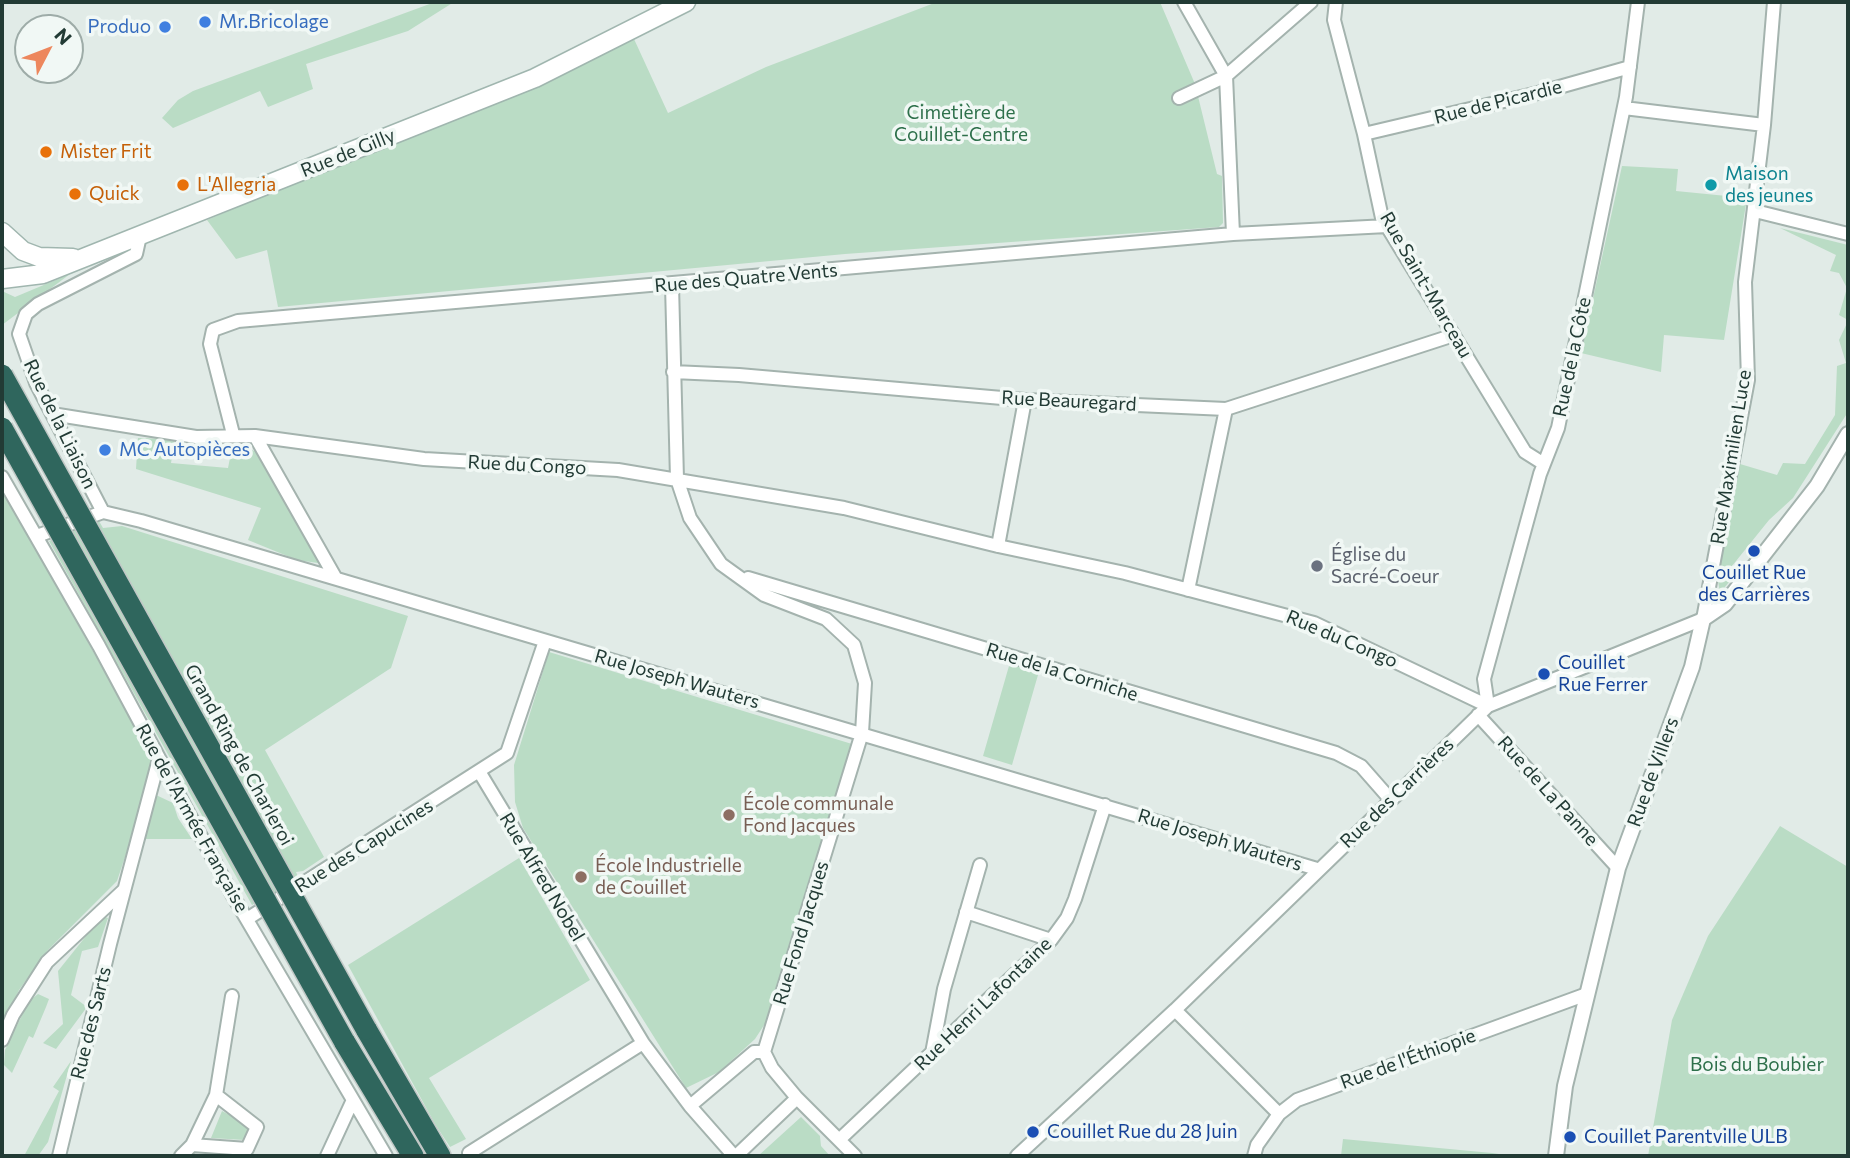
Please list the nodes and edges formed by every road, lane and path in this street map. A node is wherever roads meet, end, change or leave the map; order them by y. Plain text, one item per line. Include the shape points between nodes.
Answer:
1 (686, 2) edge
2 (1184, 2) edge
3 (1311, 2) edge
4 (1336, 2) edge
5 (1638, 2) edge
6 (1774, 2) edge
7 (1630, 66) junction
8 (1226, 76) junction
9 (1179, 98) dead end
10 (1624, 108) junction
11 (1764, 125) junction
12 (1364, 134) junction
13 (1755, 211) junction
14 (1387, 226) junction
15 (2, 232) edge
16 (1233, 234) junction
17 (1848, 234) edge
18 (140, 236) junction
19 (80, 258) junction
20 (2, 279) edge
21 (672, 285) junction
22 (1454, 335) junction
23 (673, 372) junction
24 (2, 375) edge
25 (1025, 400) junction
26 (1226, 409) junction
27 (52, 414) junction
28 (2, 428) edge
29 (233, 434) junction
30 (1848, 434) edge
31 (256, 436) junction
32 (1544, 464) junction
33 (2, 477) edge
34 (677, 479) junction
35 (6, 489) edge
36 (103, 512) junction
37 (37, 536) junction
38 (998, 546) junction
39 (721, 564) junction
40 (335, 577) junction
41 (1188, 590) junction
42 (1703, 619) junction
43 (545, 641) junction
44 (1483, 710) junction
45 (862, 733) junction
46 (159, 759) junction
47 (480, 774) junction
48 (1390, 799) junction
49 (1105, 805) junction
50 (980, 865) dead end
51 (1618, 868) junction
52 (1317, 869) junction
53 (124, 890) junction
54 (967, 912) junction
55 (247, 919) junction
56 (1051, 940) junction
57 (1587, 994) junction
58 (232, 996) dead end
59 (1175, 1010) junction
60 (2, 1040) edge
61 (643, 1044) junction
62 (764, 1052) junction
63 (932, 1053) junction
64 (216, 1095) junction
65 (797, 1098) junction
66 (352, 1102) junction
67 (690, 1106) junction
68 (1279, 1114) junction
69 (839, 1140) junction
70 (192, 1145) junction
71 (469, 1153) dead end
72 (59, 1156) edge
73 (181, 1156) edge
74 (327, 1156) edge
75 (386, 1156) edge
76 (413, 1156) edge
77 (440, 1156) edge
78 (735, 1156) edge
79 (855, 1156) edge
80 (1017, 1156) edge
81 (1254, 1156) edge
82 (1556, 1156) edge

1 - 18 main road, Rue de Gilly via 535,78
2 - 8 street
3 - 8 street
4 - 12 street, Rue Saint-Marceau via 1334,20
5 - 7 street, Rue de la Côte
6 - 11 street, Rue Maximilien Luce
7 - 10 street, Rue de la Côte
7 - 12 street, Rue de Picardie
8 - 9 street
8 - 16 street
10 - 11 street
10 - 32 street, Rue de la Côte via 1558,428
11 - 13 street, Rue Maximilien Luce
12 - 14 street, Rue Saint-Marceau
13 - 17 street
13 - 42 street, Rue Maximilien Luce via 1745,282 1748,380
14 - 16 street, Rue des Quatre Vents
14 - 22 street, Rue Saint-Marceau
15 - 19 main road via 23,251 39,257
16 - 21 street, Rue des Quatre Vents
18 - 19 main road, Rue de Gilly
18 - 27 street, Rue de la Liaison via 136,254 38,304 21,322 19,334
19 - 20 main road, Rue de Gilly via 43,274
21 - 23 street
21 - 29 street, Rue des Quatre Vents via 238,321 213,330 210,344
22 - 26 street, Rue Beauregard
22 - 32 street, Rue Saint-Marceau via 1525,452
23 - 25 street, Rue Beauregard
23 - 34 street
24 - 77 highway, Grand Ring de Charleroi, bridge
25 - 26 street, Rue Beauregard
25 - 38 street
26 - 41 street
27 - 29 street, Rue du Congo via 196,437
27 - 36 street, Rue de la Liaison
28 - 76 highway, bridge via 344,1041
29 - 31 street, Rue du Congo
30 - 42 street via 1817,486 1725,604
31 - 34 street, Rue du Congo via 424,459 618,470
31 - 40 street
32 - 44 street, Rue de la Côte via 1484,679
33 - 35 street, Rue de l'Armée Française
34 - 38 street, Rue du Congo via 844,508
34 - 39 street via 690,518
35 - 37 street, Rue de l'Armée Française
36 - 37 street
36 - 40 street, Rue Joseph Wauters
37 - 46 street, Rue de l'Armée Française
38 - 41 street, Rue du Congo
39 - 45 street, Rue Fond Jacques via 764,595 825,619 854,645 865,682
39 - 48 street, Rue de la Corniche via 756,582 1336,753 1361,766
40 - 43 street, Rue Joseph Wauters
41 - 44 street, Rue du Congo via 1314,623
42 - 44 street, Rue des Carrières
42 - 51 street, Rue de Villers via 1692,667
43 - 45 street, Rue Joseph Wauters
43 - 47 street via 508,753
44 - 48 street, Rue des Carrières
44 - 51 street, Rue de La Panne
45 - 49 street, Rue Joseph Wauters
45 - 62 street, Rue Fond Jacques
46 - 53 street, Rue des Sarts
46 - 55 street, Rue de l'Armée Française
47 - 55 street, Rue des Capucines
47 - 61 street, Rue Alfred Nobel
48 - 52 street, Rue des Carrières
49 - 52 street, Rue Joseph Wauters
49 - 56 street, Rue Henri Lafontaine via 1067,918
50 - 54 street
51 - 57 street, Rue de Villers
52 - 59 street, Rue des Carrières
53 - 60 street via 47,962
53 - 72 street, Rue des Sarts
54 - 56 street
54 - 63 street via 944,989
55 - 66 street, Rue de l'Armée Française
56 - 63 street, Rue Henri Lafontaine
57 - 68 street, Rue de l'Éthiopie via 1318,1091
57 - 82 street, Rue de Villers via 1565,1086
58 - 64 street
59 - 68 street
59 - 80 street, Rue des Carrières
61 - 67 street, Rue Alfred Nobel
61 - 71 street
62 - 65 street
62 - 67 street via 754,1052
63 - 69 street, Rue Henri Lafontaine
64 - 70 street
64 - 70 street via 257,1127 247,1149
65 - 69 street
65 - 78 street
66 - 74 street
66 - 75 street, Rue de l'Armée Française
67 - 78 street, Rue Alfred Nobel
68 - 81 street, Rue de l'Éthiopie
69 - 79 street
70 - 73 street

